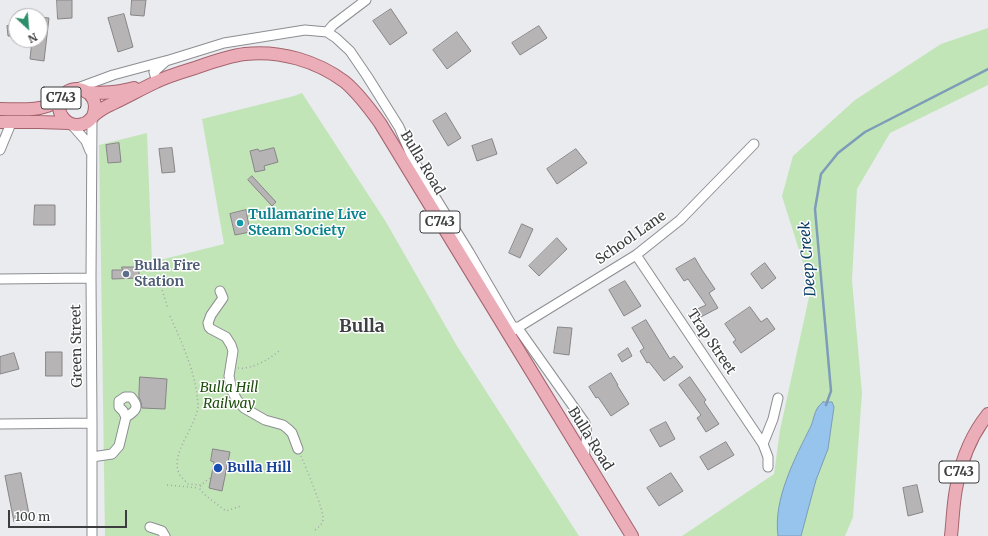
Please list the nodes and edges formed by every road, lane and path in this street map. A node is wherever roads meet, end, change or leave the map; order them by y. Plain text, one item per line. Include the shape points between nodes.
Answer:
1 (366, 0) edge
2 (327, 32) junction
3 (166, 61) junction
4 (157, 82) junction
5 (75, 92) junction
6 (0, 109) edge
7 (92, 117) junction
8 (6, 122) edge
9 (71, 124) junction
10 (754, 144) dead end
11 (0, 150) edge
12 (91, 156) junction
13 (636, 255) junction
14 (91, 278) junction
15 (0, 279) edge
16 (156, 280) dead end
17 (220, 291) dead end
18 (168, 309) dead end
19 (170, 316) dead end
20 (513, 330) junction
21 (280, 350) dead end
22 (231, 364) junction
23 (778, 398) dead end
24 (988, 414) edge
25 (126, 417) dead end
26 (772, 419) junction
27 (92, 423) junction
28 (585, 423) junction
29 (0, 424) edge
30 (750, 426) junction
31 (596, 440) dead end
32 (763, 444) junction
33 (298, 449) joint
34 (92, 457) junction
35 (585, 459) junction
36 (768, 467) dead end
37 (210, 478) dead end
38 (167, 484) dead end
39 (201, 485) junction
40 (199, 488) junction
41 (241, 506) dead end
42 (150, 527) dead end
43 (316, 530) dead end
44 (92, 536) edge
45 (165, 536) edge
46 (632, 536) edge
47 (952, 536) edge

1 - 2 street
2 - 3 street via 305,30 224,43
2 - 20 street, Bulla Road via 350,51 399,127 427,184 470,252
3 - 4 street via 154,72
3 - 5 street via 113,75
4 - 5 main road, Bulla Road / C743 via 109,93
4 - 7 main road, Bulla Road / C743 via 110,104
4 - 20 main road, Bulla Road / C743 via 220,59 245,54 290,56 329,71 364,101 380,123
5 - 6 main road, C743 via 42,108
5 - 7 main road, C743 via 91,95 95,105
5 - 9 main road, C743 via 61,99 59,105 61,116
7 - 9 main road, C743 via 82,125
7 - 12 street, Green Street
8 - 9 main road, C743
8 - 11 street
9 - 12 street, Green Street via 86,141
10 - 13 street, School Lane via 680,220
12 - 14 street, Green Street
13 - 20 street, School Lane
13 - 30 street, Trap Street
14 - 15 street
14 - 27 street, Green Street
16 - 18 path via 160,283
17 - 22 street via 223,298 208,323 211,329 226,337 231,345
19 - 39 path via 196,386 198,406 195,419 178,456 177,465 179,474 188,484
20 - 28 street
20 - 35 main road, Bulla Road / C743
21 - 22 path via 249,367 237,368
22 - 33 street via 229,376 232,392 240,403 265,420 283,425 292,433
23 - 26 street
24 - 47 main road, C743 via 974,434 963,458 956,485
25 - 34 street via 119,446 112,454
26 - 30 street via 763,426
26 - 32 street
27 - 29 street
27 - 34 street, Green Street
28 - 31 street
28 - 35 street via 588,435
30 - 32 street, Trap Street
32 - 36 street
33 - 43 path via 322,509 324,518
34 - 44 street, Green Street
35 - 46 main road, Bulla Road / C743
37 - 39 path
38 - 40 path
39 - 40 path
40 - 41 path via 226,511
42 - 45 street via 162,531

